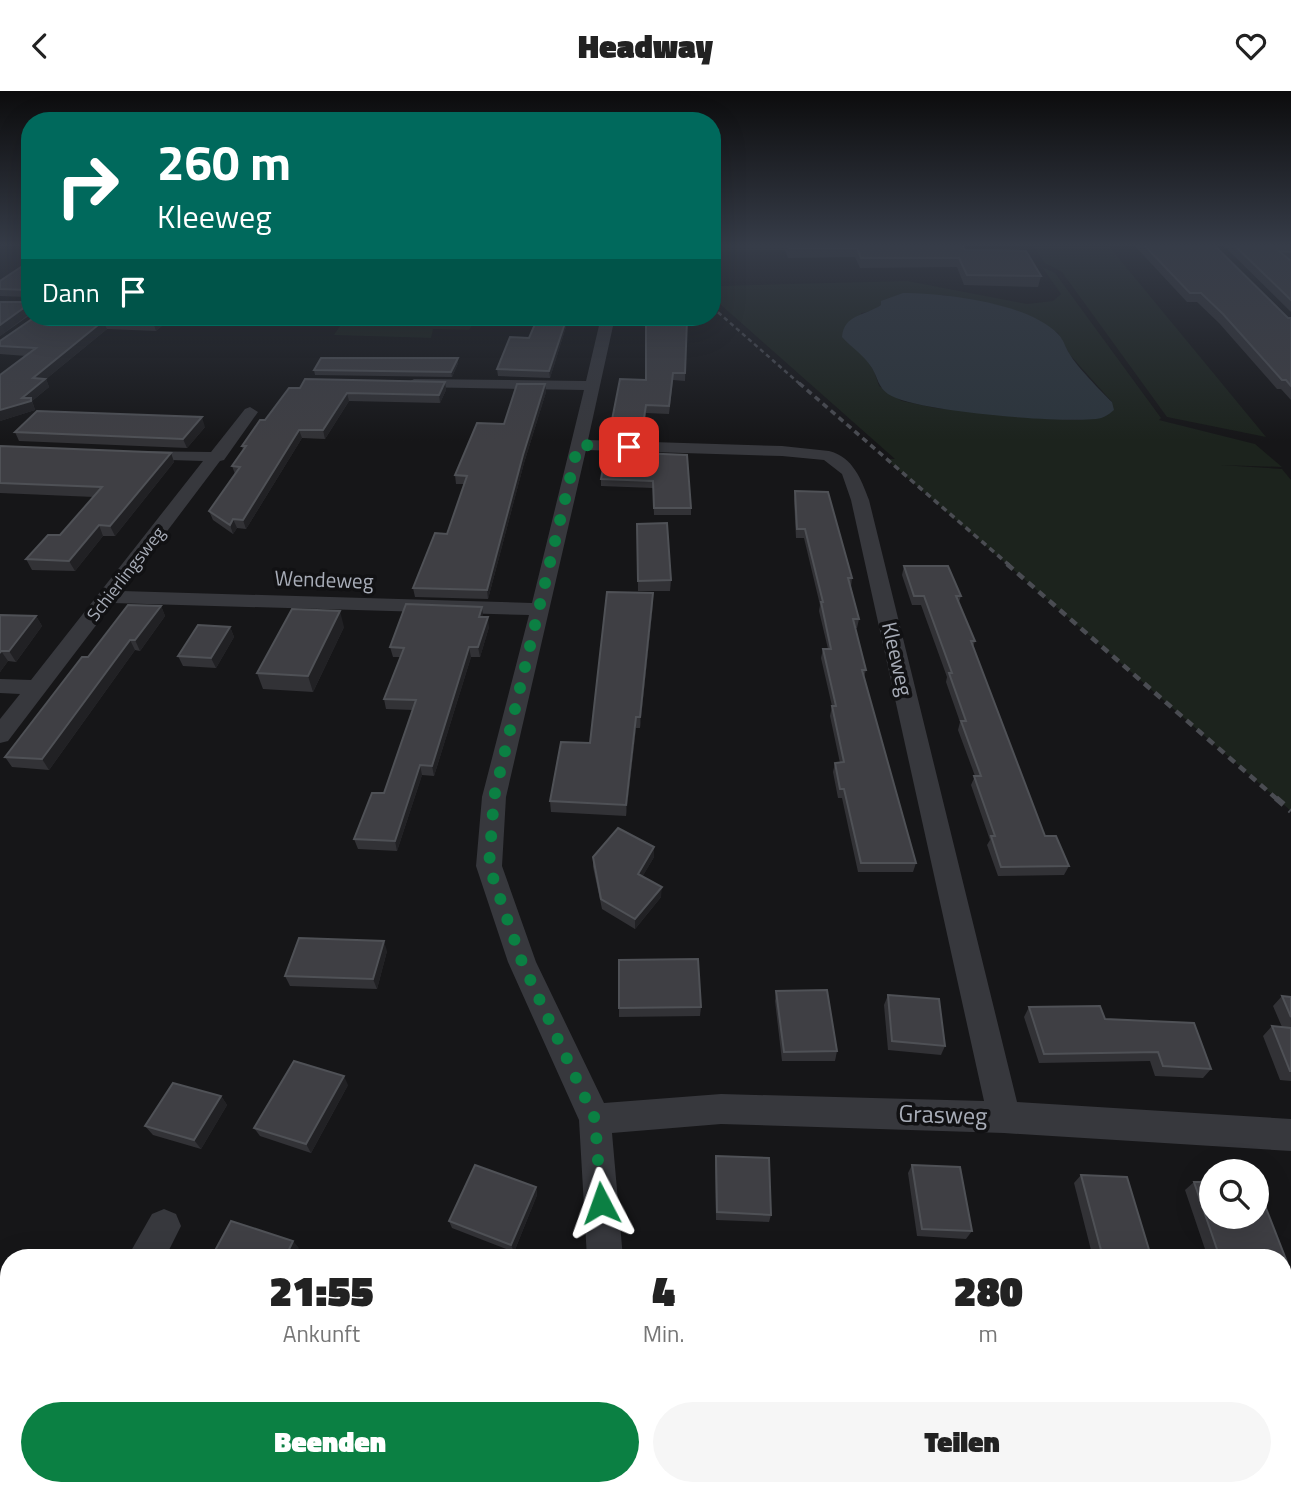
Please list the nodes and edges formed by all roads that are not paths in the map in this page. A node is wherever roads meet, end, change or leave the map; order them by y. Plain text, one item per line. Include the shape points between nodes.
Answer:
1 (606, 326) edge
2 (397, 383) edge
3 (592, 386) junction
4 (250, 412) dead end
5 (578, 445) junction
6 (123, 453) edge
7 (218, 457) junction
8 (108, 597) junction
9 (539, 609) junction
10 (0, 686) edge
11 (38, 687) junction
12 (0, 736) edge
13 (1004, 1117) junction
14 (595, 1119) junction
15 (1291, 1135) edge
16 (164, 1226) dead end
17 (150, 1249) edge
18 (604, 1249) edge

1 - 3 street
2 - 3 street
3 - 5 street
4 - 7 street, Schierlingsweg
5 - 9 street
5 - 13 street, Kleeweg via 782,451 829,456 850,472
6 - 7 street
7 - 8 street, Schierlingsweg
8 - 9 street, Wendeweg
8 - 11 street, Schierlingsweg
9 - 14 street via 494,797 489,866 522,962
10 - 11 street
11 - 12 street, Schierlingsweg
13 - 14 street, Grasweg via 721,1109
13 - 15 street, Grasweg
14 - 18 street
16 - 17 street

